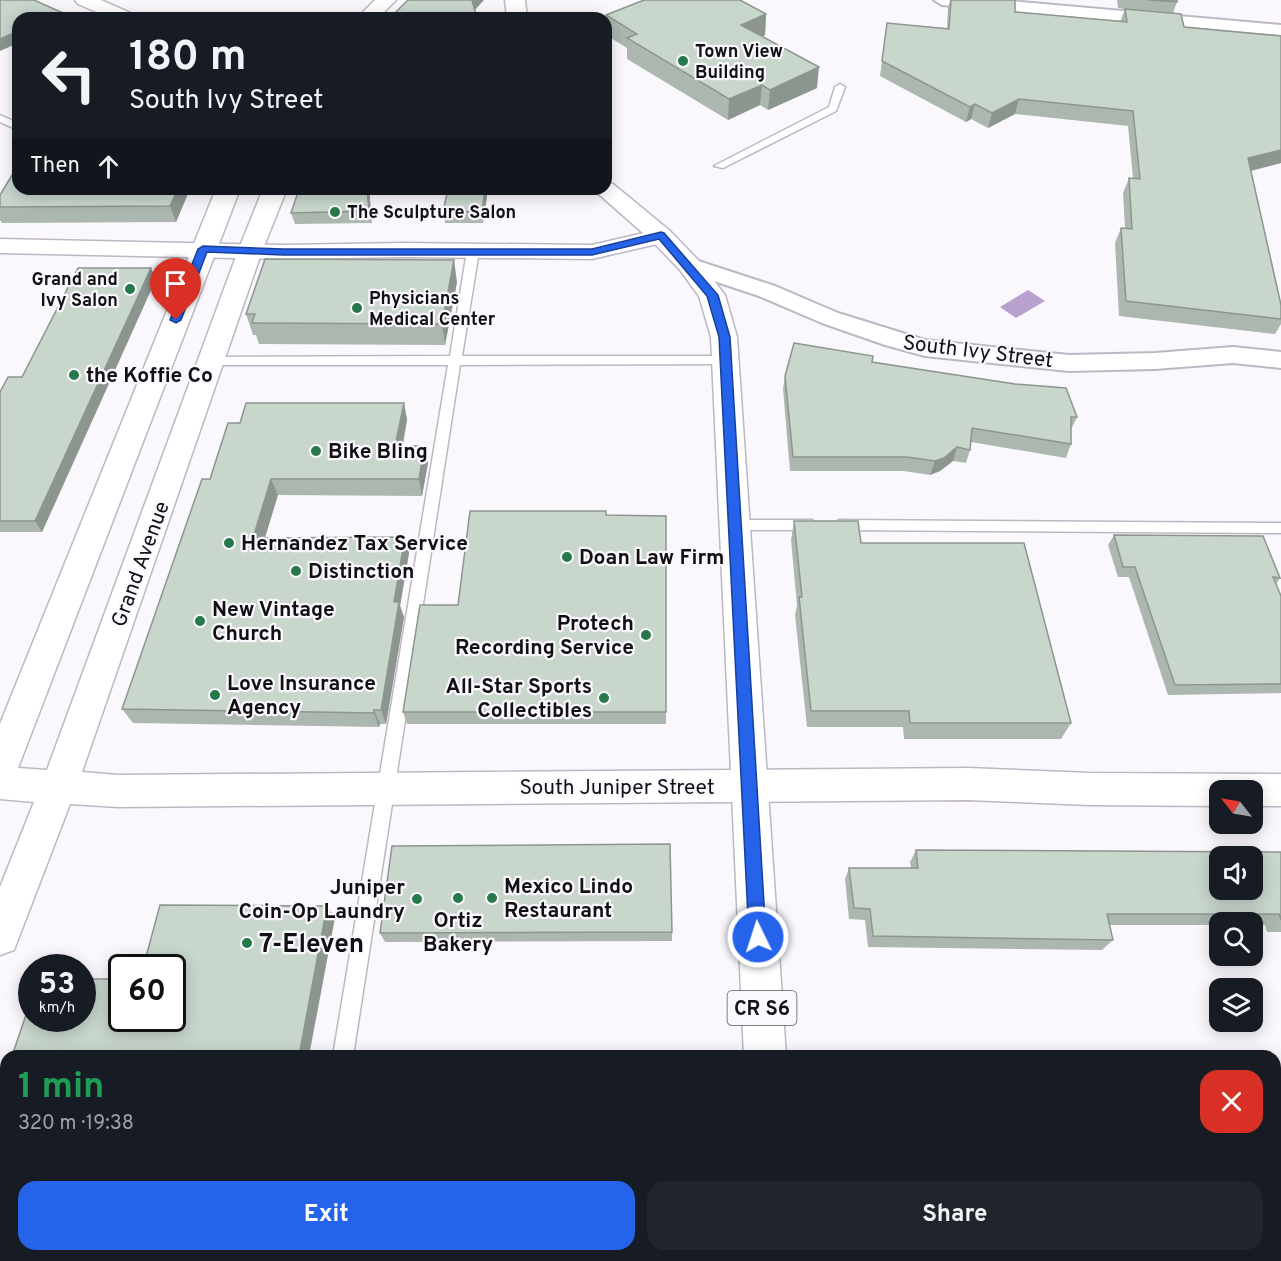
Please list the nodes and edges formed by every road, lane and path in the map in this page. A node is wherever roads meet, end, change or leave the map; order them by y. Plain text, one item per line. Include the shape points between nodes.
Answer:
1 (85, 0) edge
2 (387, 0) edge
3 (942, 0) edge
4 (1020, 4) edge
5 (1210, 6) dead end
6 (112, 12) edge
7 (374, 12) edge
8 (1214, 23) junction
9 (1281, 30) edge
10 (840, 87) dead end
11 (719, 166) dead end
12 (226, 195) edge
13 (273, 195) edge
14 (612, 195) edge
15 (661, 236) junction
16 (0, 246) edge
17 (203, 249) junction
18 (250, 251) junction
19 (473, 251) junction
20 (689, 266) junction
21 (454, 360) junction
22 (726, 360) junction
23 (1281, 360) edge
24 (212, 361) junction
25 (734, 525) junction
26 (1281, 528) edge
27 (0, 769) edge
28 (0, 783) edge
29 (60, 787) junction
30 (748, 787) junction
31 (385, 789) junction
32 (1281, 790) edge
33 (0, 936) edge
34 (345, 1050) edge
35 (765, 1050) edge

1 - 6 main road
2 - 7 main road
3 - 4 street
4 - 8 street
5 - 8 street
8 - 9 street
10 - 11 lane via 832,109
12 - 17 main road
13 - 18 main road, Grand Avenue
14 - 15 main road, CR S6
15 - 19 main road via 592,252
15 - 20 main road, CR S6
16 - 17 main road
17 - 18 main road
17 - 27 main road
18 - 19 main road
18 - 24 main road, Grand Avenue
19 - 21 lane
20 - 22 main road, CR S6 via 712,295
20 - 23 street, South Ivy Street via 925,348 1069,363 1233,355
21 - 22 lane
21 - 24 lane
21 - 31 lane
22 - 25 main road, CR S6
24 - 29 main road, Grand Avenue
25 - 26 lane
25 - 30 main road, CR S6
28 - 29 main road, South Juniper Street
29 - 31 main road, South Juniper Street via 118,791
29 - 33 main road, Grand Avenue
30 - 31 main road, South Juniper Street
30 - 32 main road, South Juniper Street via 968,784
30 - 35 main road, CR S6
31 - 34 lane

